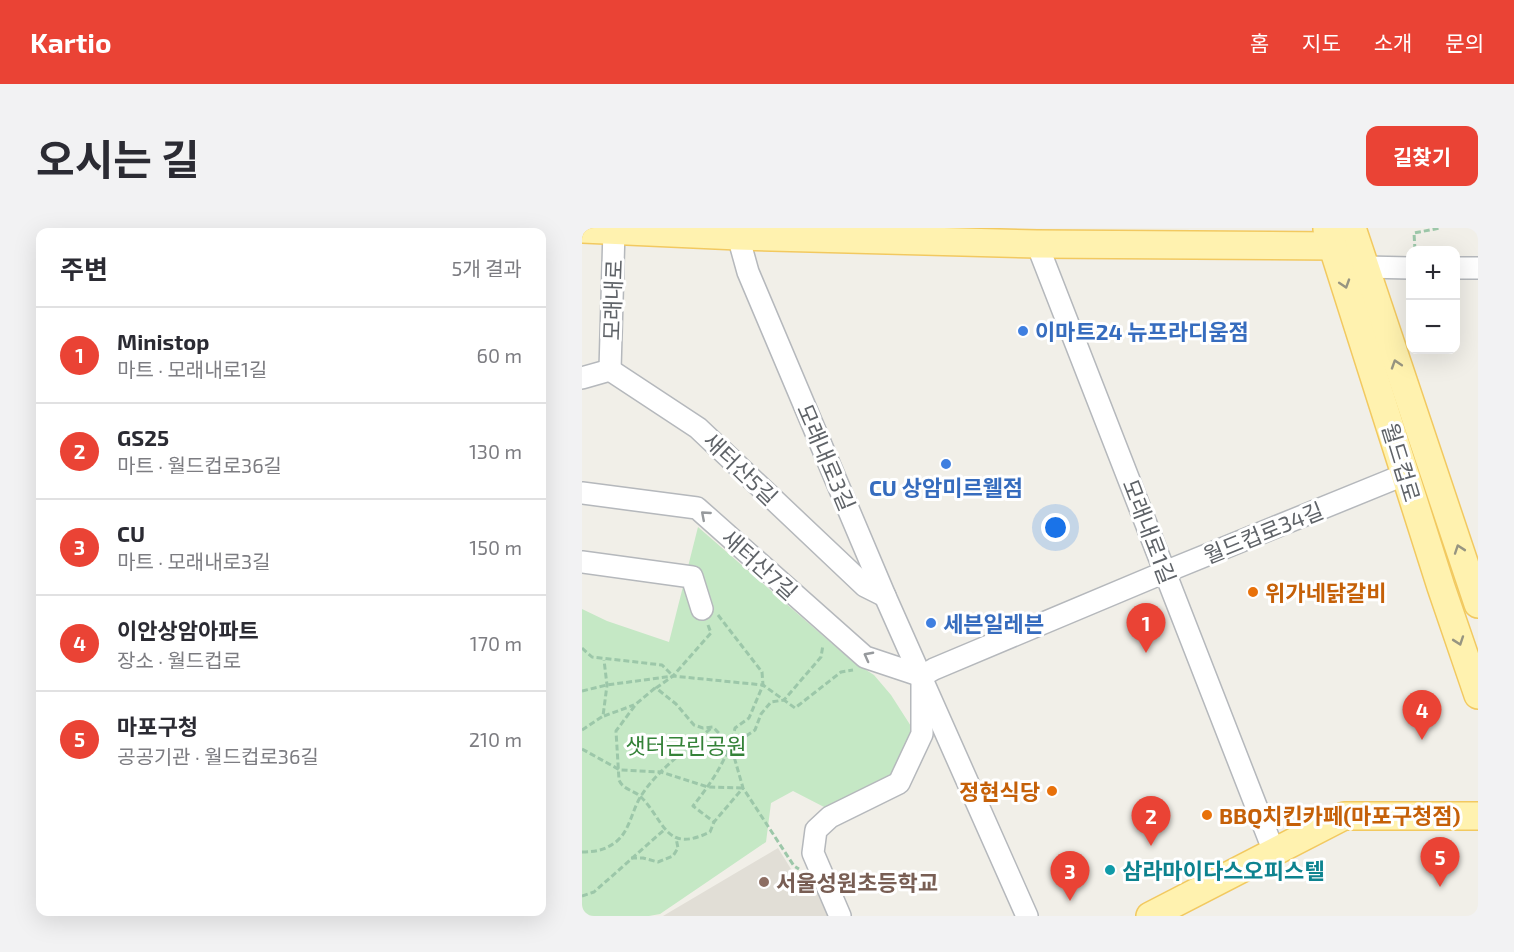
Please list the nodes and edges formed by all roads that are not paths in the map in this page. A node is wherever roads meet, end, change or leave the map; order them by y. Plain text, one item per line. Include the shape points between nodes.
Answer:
1 (582, 229) edge
2 (614, 230) junction
3 (1337, 234) edge
4 (738, 236) junction
5 (1037, 244) junction
6 (1365, 267) junction
7 (1406, 268) edge
8 (1460, 268) edge
9 (1478, 268) edge
10 (610, 370) junction
11 (582, 378) edge
12 (1406, 474) junction
13 (582, 493) edge
14 (582, 562) edge
15 (1165, 572) junction
16 (885, 596) junction
17 (1478, 604) edge
18 (702, 609) road end
19 (922, 676) junction
20 (1478, 695) edge
21 (1478, 816) edge
22 (1274, 852) junction
23 (840, 916) edge
24 (1027, 916) edge
25 (1150, 916) edge

1 - 2 main road, 모래내로
2 - 4 main road, 모래내로
2 - 10 street, 모래내로
3 - 5 main road, 모래내로
3 - 6 main road, 월드컵로
3 -> 12 main road, 월드컵로
4 - 5 main road, 모래내로
4 - 16 street, 모래내로3길 via 748,272
5 - 15 street, 모래내로1길
6 - 7 street
17 -> 6 main road, 월드컵로
8 - 9 street
10 - 11 street
10 - 16 street, 새터산5길 via 698,428 865,586
12 - 15 street, 월드컵로34길
12 -> 20 main road, 월드컵로
19 -> 13 street, 새터산7길 via 865,657 697,508
14 - 18 street via 692,577
15 - 19 street, 월드컵로34길
15 - 22 street, 모래내로1길
16 - 19 street, 모래내로3길
19 - 23 street, 모래내로3길 via 922,734 899,783 830,817 816,830 813,853
19 - 24 street, 모래내로3길
21 - 22 main road via 1344,816
22 - 25 main road

